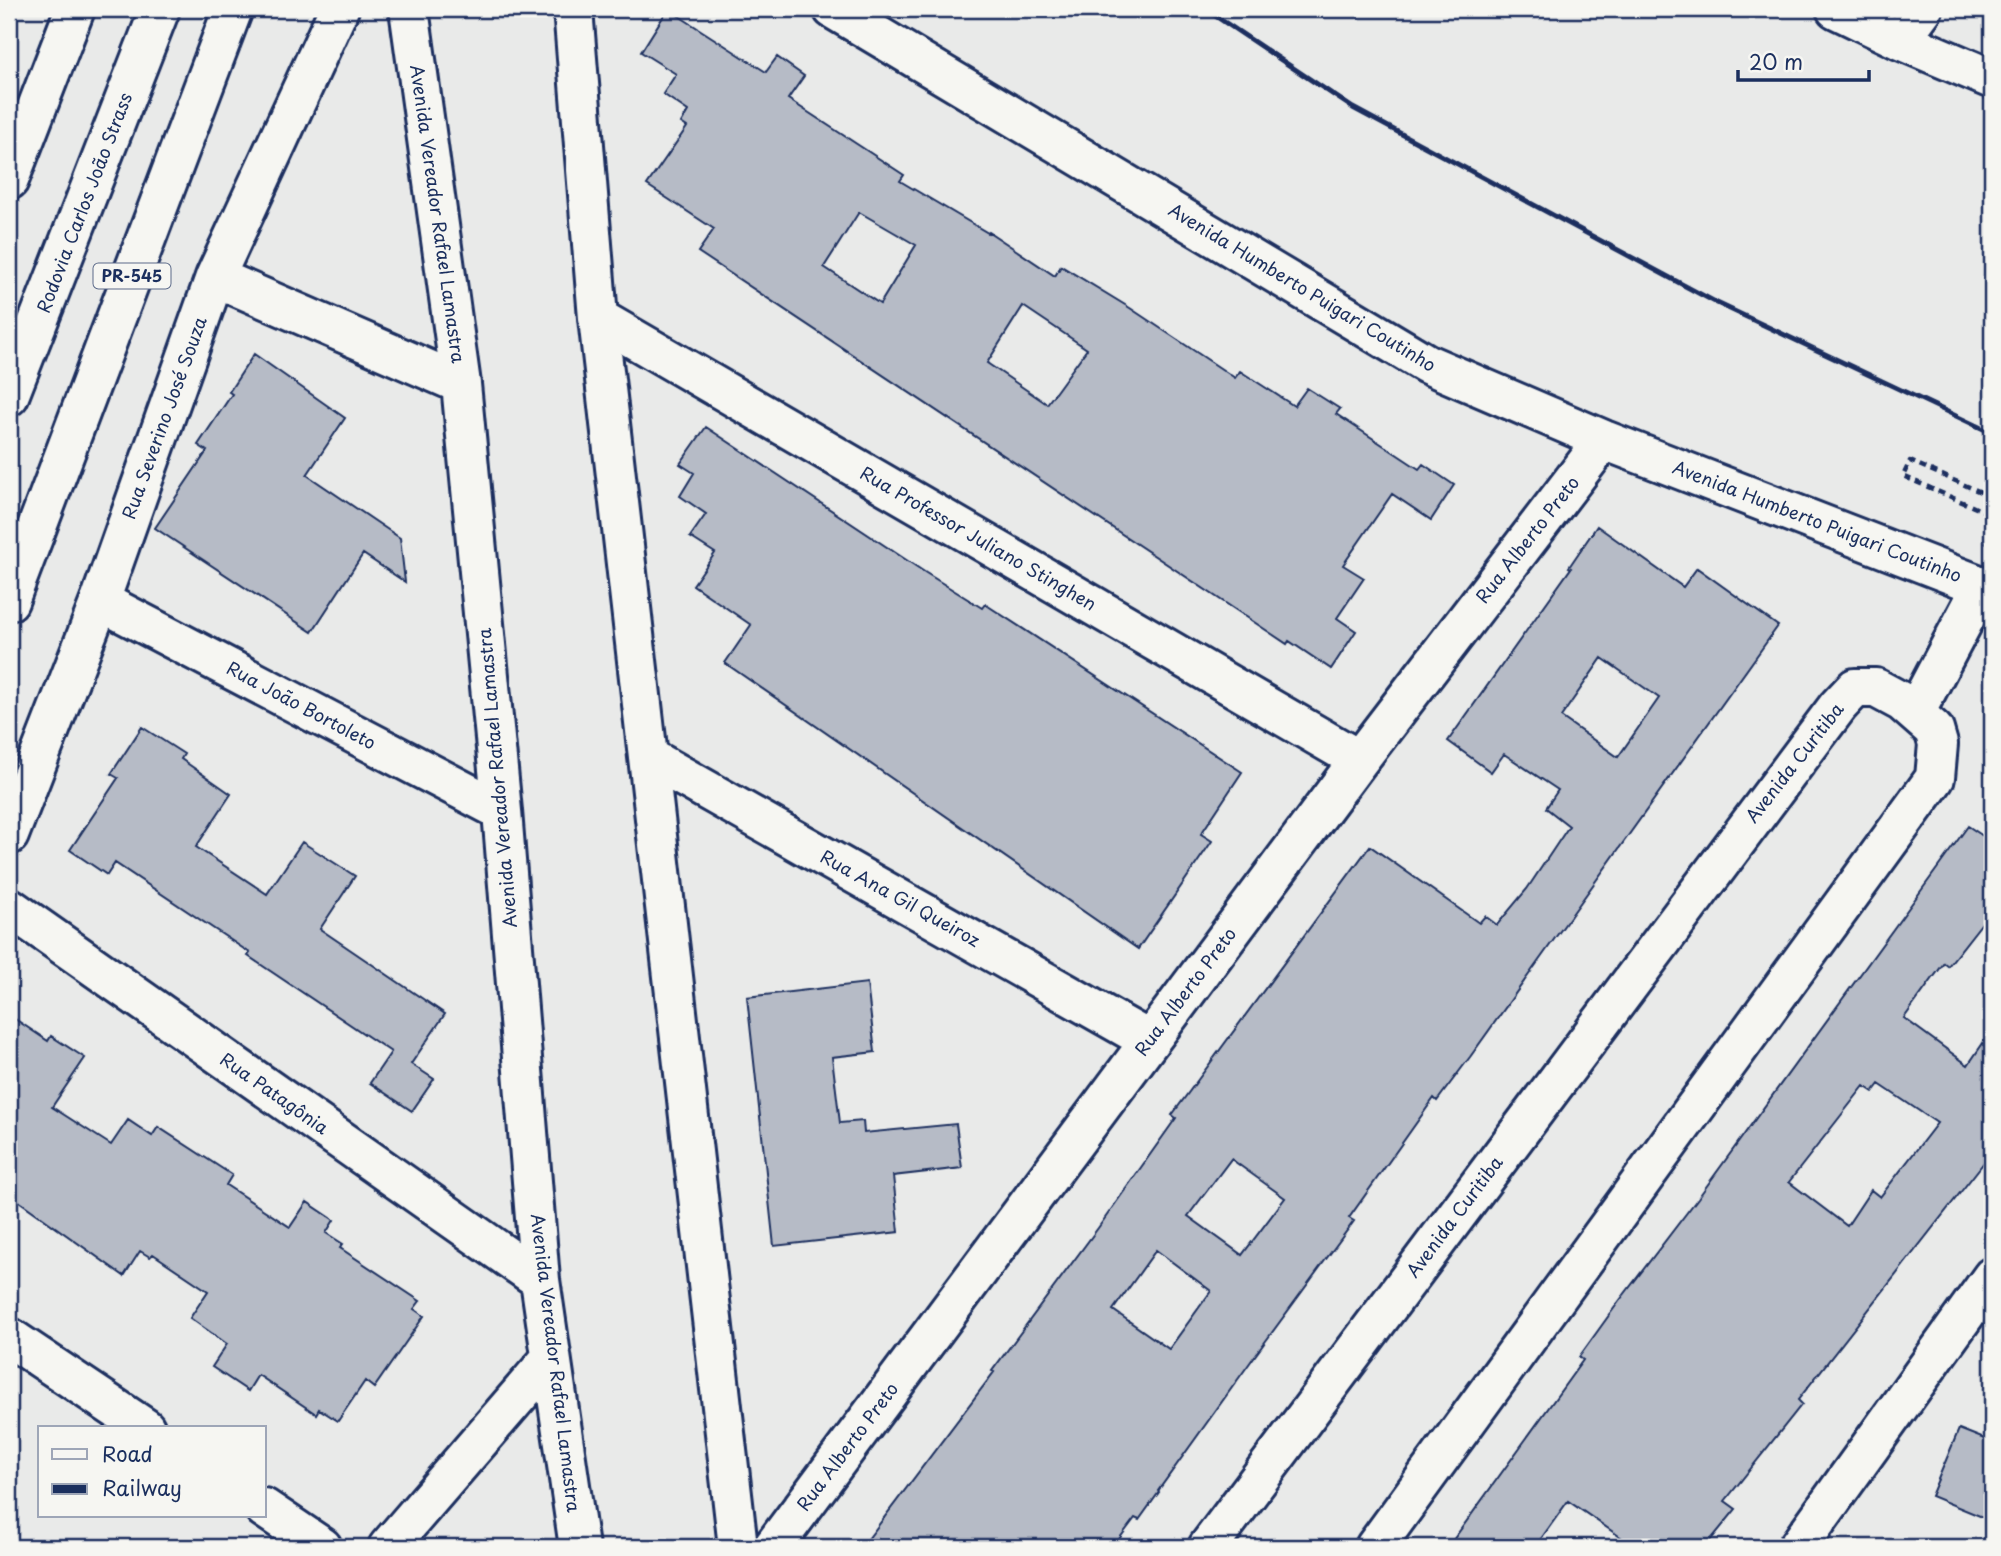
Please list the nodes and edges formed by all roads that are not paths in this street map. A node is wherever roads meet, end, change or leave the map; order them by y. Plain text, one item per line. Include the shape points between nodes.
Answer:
1 (75, 9) edge
2 (160, 9) edge
3 (233, 9) edge
4 (339, 9) edge
5 (409, 9) edge
6 (573, 9) edge
7 (833, 9) edge
8 (1836, 9) edge
9 (1923, 9) edge
10 (1900, 40) junction
11 (1992, 79) edge
12 (9, 180) edge
13 (215, 278) junction
14 (598, 317) junction
15 (460, 384) junction
16 (9, 396) edge
17 (1604, 440) junction
18 (1987, 588) edge
19 (9, 601) edge
20 (100, 601) junction
21 (1915, 713) junction
22 (650, 758) junction
23 (1359, 760) junction
24 (502, 811) junction
25 (9, 835) edge
26 (9, 907) edge
27 (1150, 1041) junction
28 (1992, 1277) edge
29 (540, 1280) junction
30 (9, 1337) edge
31 (551, 1358) junction
32 (142, 1426) edge
33 (266, 1509) edge
34 (322, 1547) edge
35 (388, 1547) edge
36 (579, 1547) edge
37 (738, 1547) edge
38 (773, 1547) edge
39 (1208, 1547) edge
40 (1375, 1547) edge
41 (1798, 1547) edge

1 - 12 main road
2 - 16 main road, Rodovia Carlos João Strass
3 - 19 main road, PR-545
4 - 13 main road, Rua Severino José Souza
5 - 15 main road, Avenida Vereador Rafael Lamastra
6 - 14 main road
7 - 17 main road, Avenida Humberto Puigari Coutinho via 1427,365
8 - 10 main road
9 - 10 main road
10 - 11 main road
13 - 15 main road
13 - 20 main road, Rua Severino José Souza
14 - 22 main road
14 - 23 main road, Rua Professor Juliano Stinghen
15 - 24 main road, Avenida Vereador Rafael Lamastra
17 - 18 main road, Avenida Humberto Puigari Coutinho
17 - 23 main road, Rua Alberto Preto
18 - 21 main road
20 - 24 main road, Rua João Bortoleto
20 - 25 main road, Rua Severino José Souza
21 - 39 main road, Avenida Curitiba via 1875,688 1855,688 1838,706
21 - 40 main road, Avenida Curitiba via 1934,730 1938,744 1935,778
22 - 27 main road, Rua Ana Gil Queiroz
22 - 37 main road
23 - 27 main road, Rua Alberto Preto
24 - 29 main road, Avenida Vereador Rafael Lamastra
26 - 29 main road, Rua Patagônia
27 - 38 main road, Rua Alberto Preto
28 - 41 main road
29 - 31 main road, Avenida Vereador Rafael Lamastra
30 - 32 main road
31 - 35 main road
31 - 36 main road, Avenida Vereador Rafael Lamastra
33 - 34 main road

